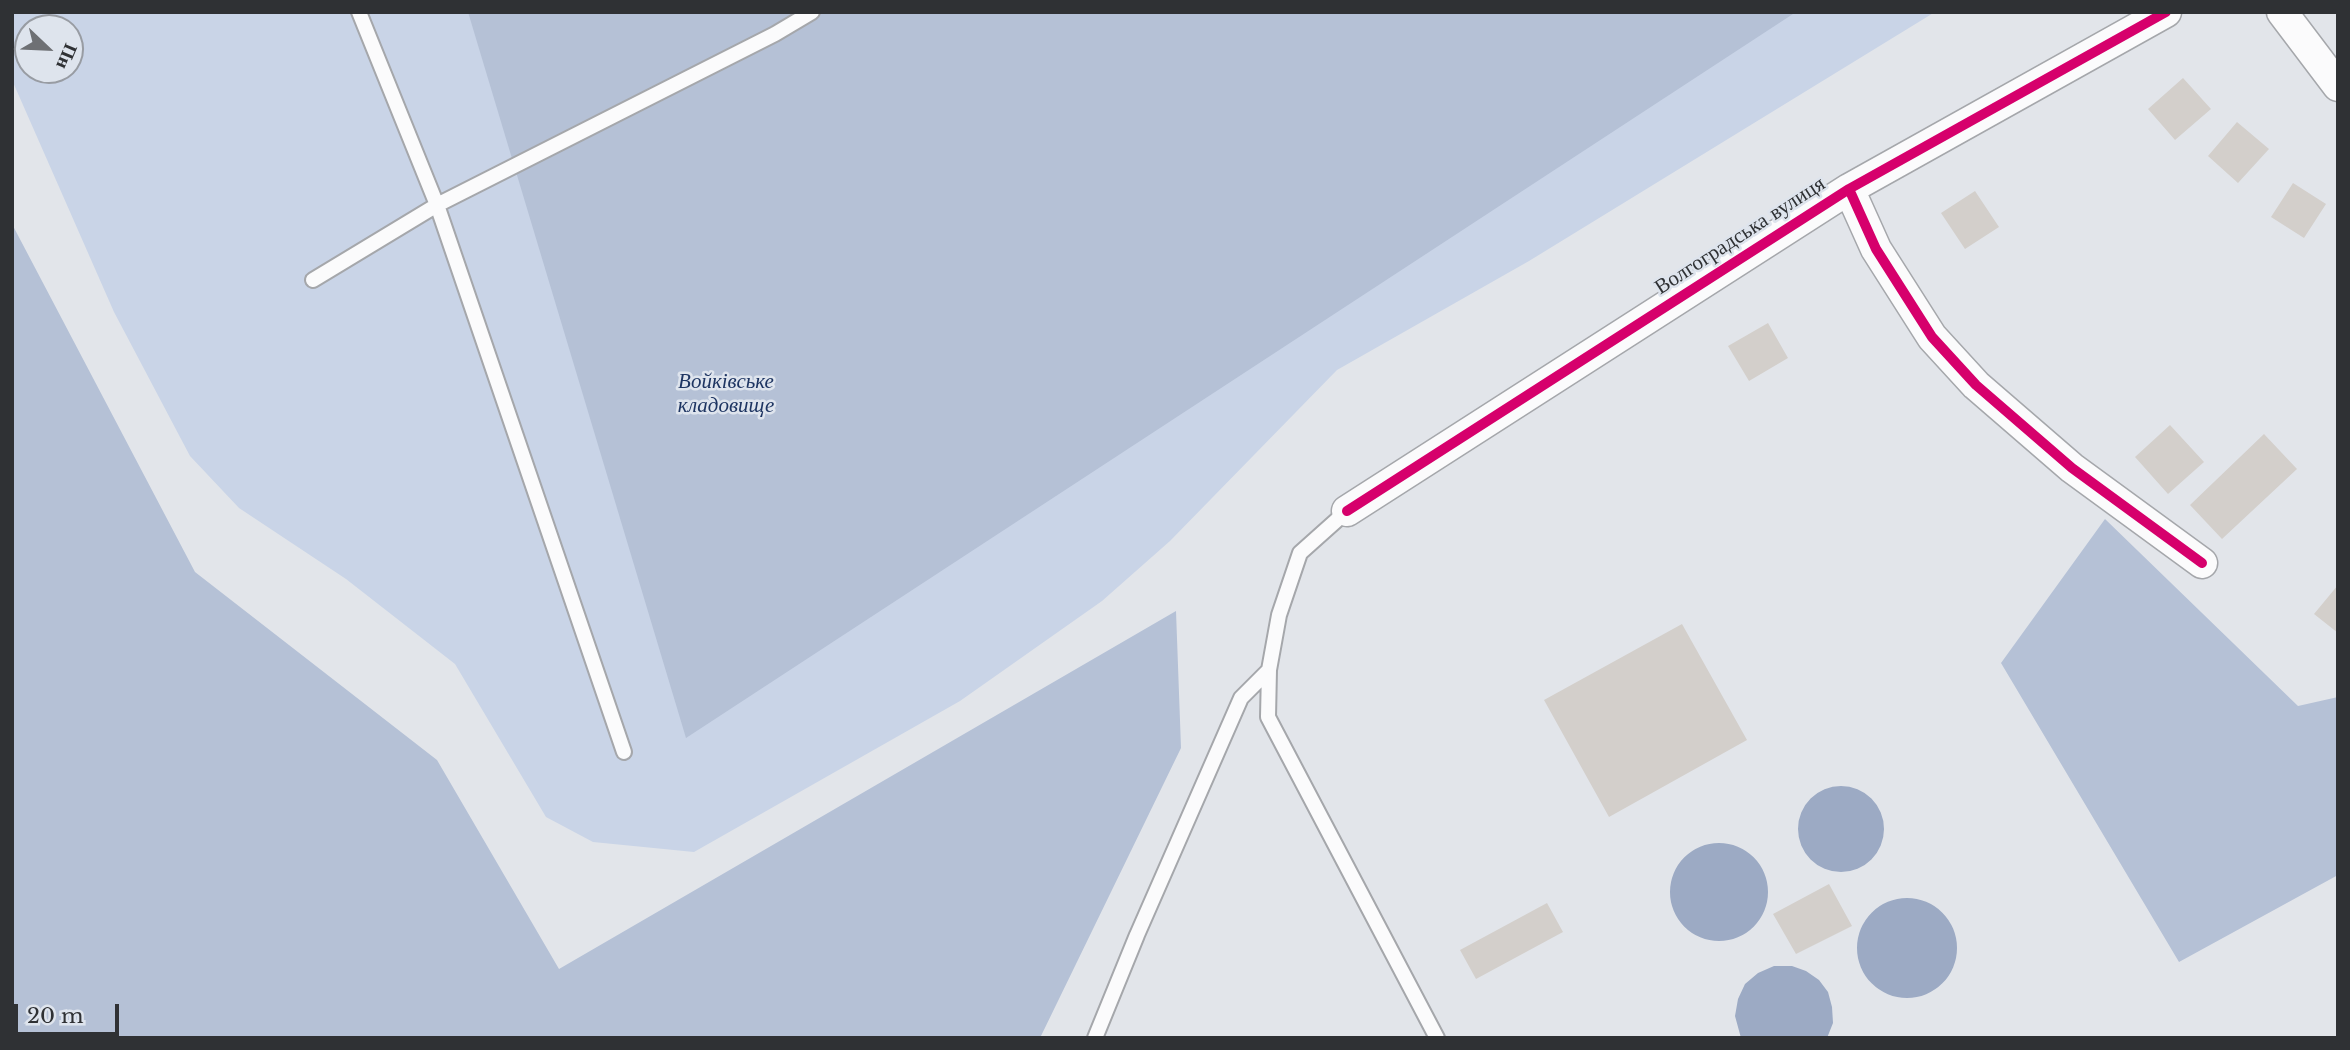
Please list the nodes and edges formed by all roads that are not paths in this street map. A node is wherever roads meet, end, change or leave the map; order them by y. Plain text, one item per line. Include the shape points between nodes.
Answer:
1 (359, 12) edge
2 (812, 12) edge
3 (2166, 12) edge
4 (2282, 12) edge
5 (2338, 86) edge
6 (1849, 189) junction
7 (437, 205) junction
8 (313, 280) dead end
9 (1347, 512) joint
10 (2202, 563) dead end
11 (1269, 670) junction
12 (624, 752) dead end
13 (1095, 1038) edge
14 (1437, 1038) edge

1 - 7 lane
2 - 7 lane
3 - 6 street, Волгоградська вулиця
4 - 5 street
6 - 9 street, Волгоградська вулиця
6 - 10 street via 1876,249 1932,337 1967,375 2072,468
7 - 8 lane
7 - 12 lane
9 - 11 lane via 1300,553 1279,615
11 - 13 lane via 1241,698
11 - 14 lane via 1268,717

